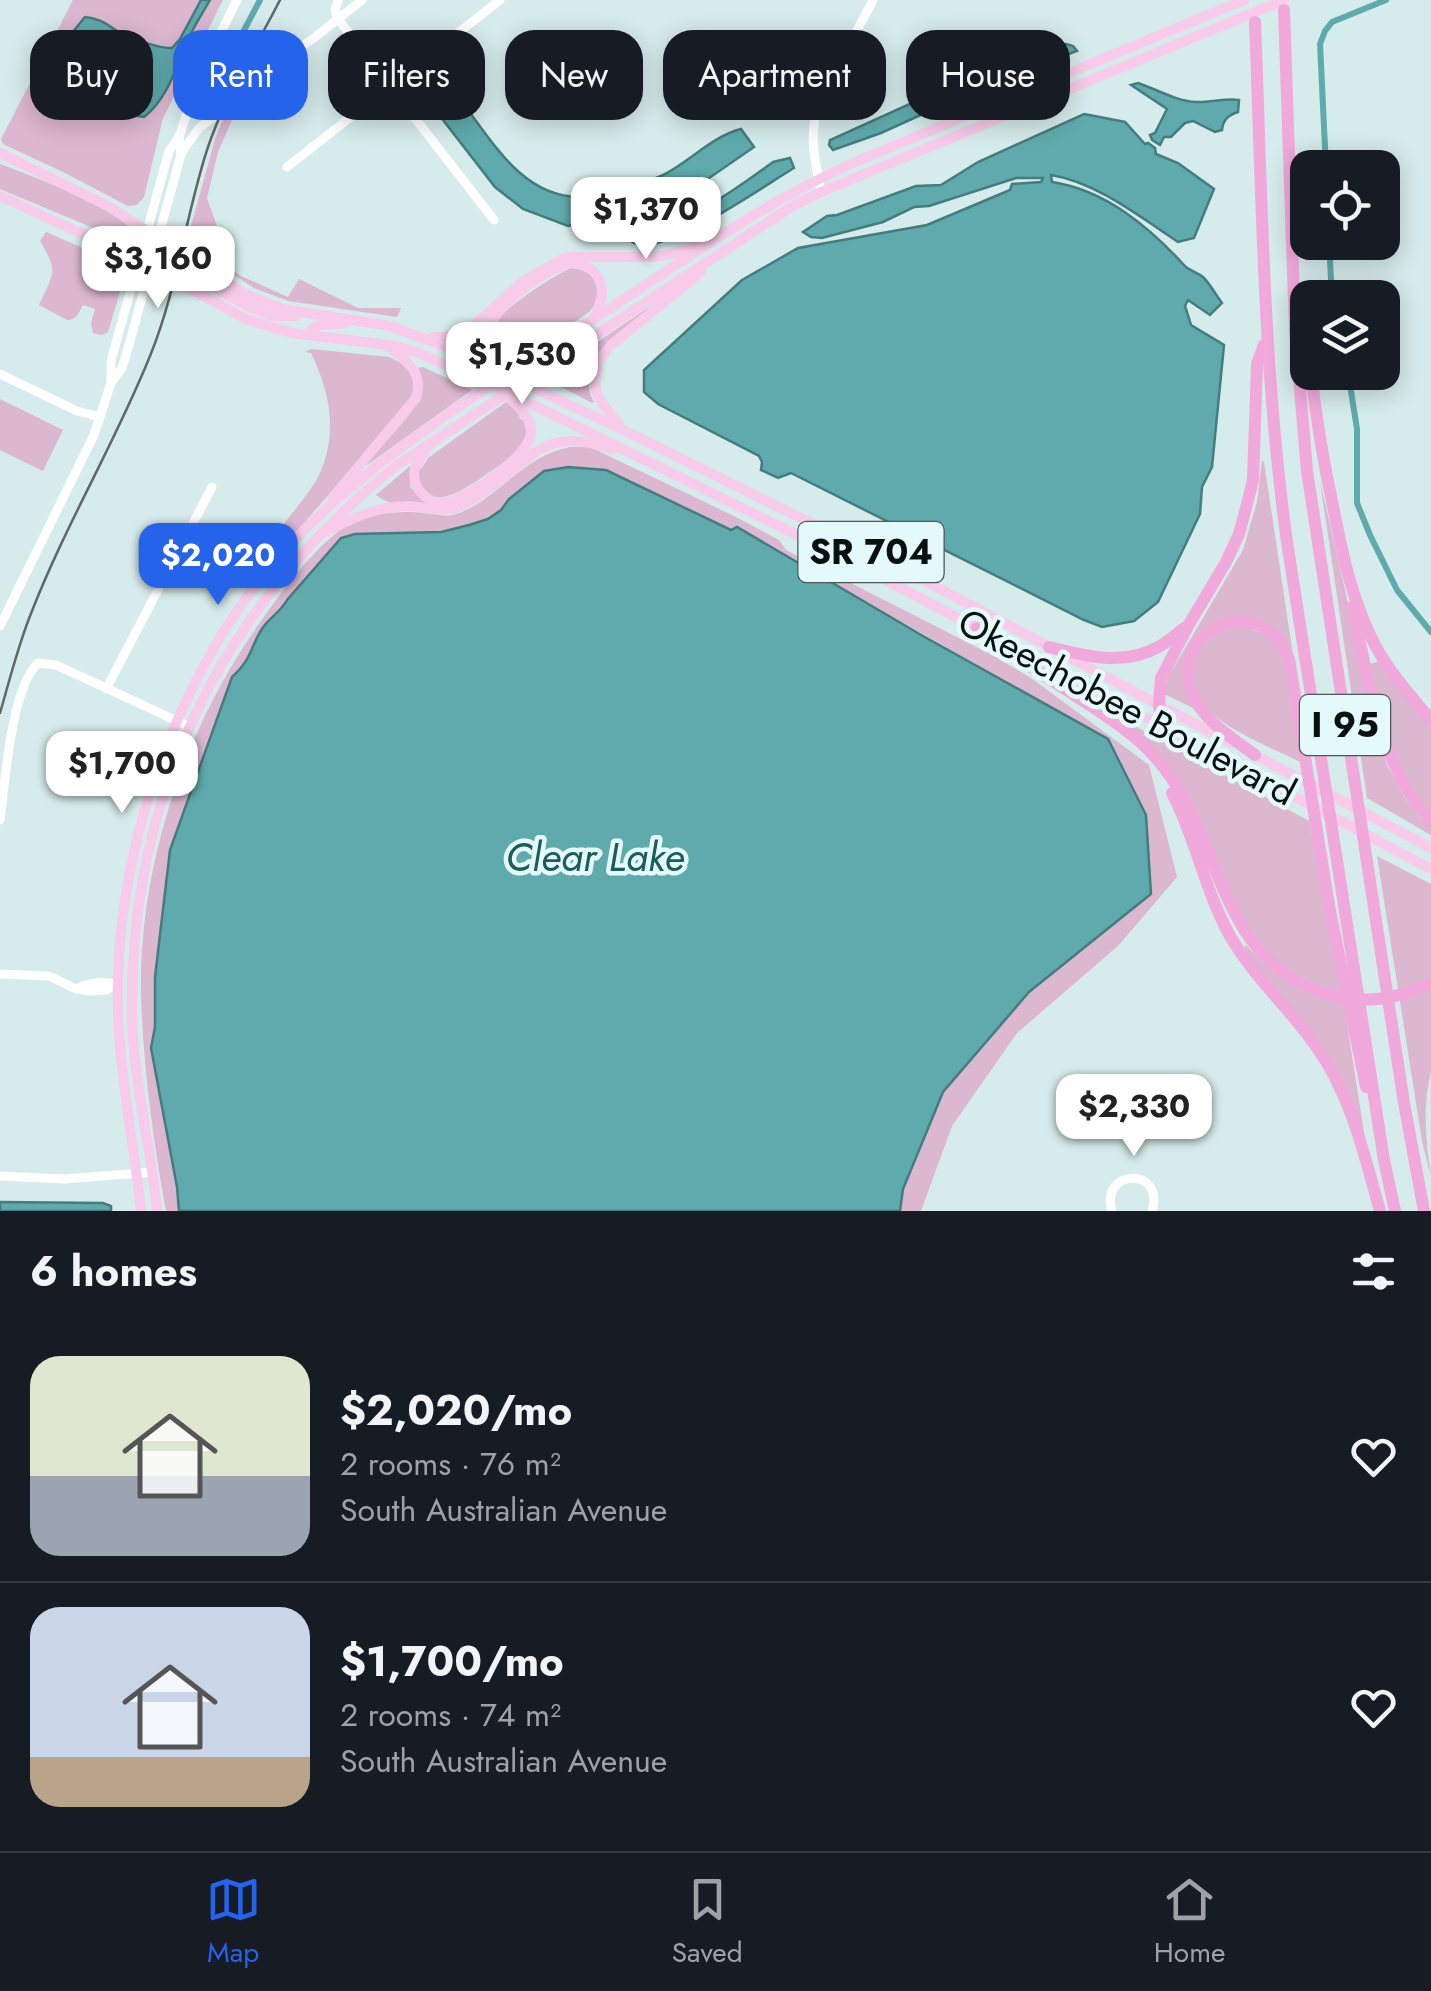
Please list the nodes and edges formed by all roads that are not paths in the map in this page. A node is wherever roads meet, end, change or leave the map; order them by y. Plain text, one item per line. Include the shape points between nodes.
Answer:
1 (237, 0) edge
2 (338, 0) edge
3 (362, 0) edge
4 (500, 0) edge
5 (873, 0) edge
6 (1241, 2) edge
7 (1284, 5) edge
8 (338, 19) junction
9 (1255, 22) dead end
10 (222, 30) edge
11 (346, 30) edge
12 (462, 30) edge
13 (308, 41) edge
14 (183, 120) edge
15 (210, 120) edge
16 (349, 120) edge
17 (415, 120) edge
18 (178, 137) junction
19 (0, 153) edge
20 (181, 154) junction
21 (287, 168) dead end
22 (818, 178) junction
23 (1290, 178) edge
24 (822, 192) junction
25 (0, 196) edge
26 (494, 220) dead end
27 (146, 229) junction
28 (720, 236) junction
29 (158, 237) junction
30 (734, 243) junction
31 (640, 258) junction
32 (1293, 260) edge
33 (138, 261) junction
34 (151, 262) junction
35 (656, 280) junction
36 (644, 303) junction
37 (312, 315) junction
38 (594, 320) junction
39 (357, 321) junction
40 (307, 335) junction
41 (421, 336) junction
42 (1267, 338) junction
43 (384, 344) junction
44 (0, 374) edge
45 (521, 381) junction
46 (111, 383) junction
47 (495, 386) junction
48 (1313, 390) edge
49 (100, 416) junction
50 (622, 430) junction
51 (434, 440) junction
52 (647, 460) junction
53 (372, 470) junction
54 (212, 487) dead end
55 (369, 487) junction
56 (388, 507) junction
57 (307, 527) junction
58 (318, 535) junction
59 (1344, 564) junction
60 (0, 626) edge
61 (1188, 626) junction
62 (977, 628) junction
63 (1049, 648) junction
64 (106, 689) junction
65 (1159, 706) junction
66 (1431, 720) edge
67 (177, 721) junction
68 (188, 726) junction
69 (1163, 728) junction
70 (1134, 738) junction
71 (1255, 755) junction
72 (0, 820) edge
73 (1431, 822) edge
74 (1431, 848) edge
75 (1431, 868) edge
76 (0, 974) edge
77 (1431, 983) edge
78 (118, 984) junction
79 (132, 986) junction
80 (1378, 1127) junction
81 (152, 1172) junction
82 (137, 1173) junction
83 (0, 1176) edge
84 (141, 1211) edge
85 (156, 1211) edge
86 (1112, 1211) edge
87 (1152, 1211) edge
88 (1380, 1211) edge
89 (1395, 1211) edge
90 (1424, 1211) edge

1 - 10 street
2 - 8 street
3 - 8 street
4 - 12 street
5 - 22 street via 814,118
6 - 22 main road
7 - 23 highway, I 95
7 - 24 main road
8 - 11 street
8 - 13 street
9 - 42 highway, I 95
14 - 18 street
15 - 20 street
16 - 21 street
17 - 26 street
18 - 20 street
18 - 27 street
19 - 27 main road, Okeechobee Boulevard / SR 704
20 - 29 street
22 - 24 street
22 - 28 main road
24 - 30 main road
25 - 33 main road, Okeechobee Boulevard / SR 704
27 - 29 main road, Okeechobee Boulevard / SR 704
27 - 33 street
28 - 31 main road
28 - 35 main road
29 - 34 street
29 - 37 main road, Okeechobee Boulevard / SR 704 via 245,294
30 - 36 main road
30 - 50 main road via 598,361 596,392
31 - 35 main road
31 - 41 main road via 566,257 522,281 459,335
32 - 90 highway, I 95 via 1313,518
33 - 34 main road, Okeechobee Boulevard / SR 704
33 - 46 street
34 - 37 main road via 162,258 258,311
34 - 40 main road, Okeechobee Boulevard / SR 704 via 246,319
34 - 46 street via 122,368
35 - 36 main road
35 - 38 main road
36 - 51 main road
37 - 39 main road, Okeechobee Boulevard / SR 704
38 - 45 main road via 602,286 575,263 546,274 498,311 486,340
38 - 53 main road
39 - 40 main road via 318,325
39 - 41 main road, Okeechobee Boulevard / SR 704
40 - 43 main road, Okeechobee Boulevard / SR 704
41 - 45 main road, Okeechobee Boulevard / SR 704
42 - 61 highway via 1257,364 1253,480 1239,534
42 - 80 highway, I 95 via 1287,542
43 - 47 main road, Okeechobee Boulevard / SR 704
43 - 57 main road via 415,369 416,398
44 - 49 street
45 - 50 main road, Okeechobee Boulevard / SR 704
46 - 49 street
47 - 51 main road via 523,412 531,430 509,464 455,499 431,500 414,476
47 - 52 main road, Okeechobee Boulevard / SR 704
48 - 59 highway
49 - 60 street
50 - 63 main road, Okeechobee Boulevard / SR 704
51 - 55 main road
52 - 56 main road via 579,440 559,442 540,448 457,507
52 - 62 main road, Okeechobee Boulevard / SR 704
53 - 55 main road
53 - 57 main road
54 - 64 street
55 - 56 main road
55 - 58 main road
56 - 58 main road
57 - 67 main road via 225,632
58 - 68 main road via 252,616
59 - 66 highway via 1375,646
59 - 73 highway via 1390,758
61 - 63 highway via 1159,646 1119,659
61 - 65 highway via 1161,678
62 - 69 main road, Okeechobee Boulevard / SR 704
62 - 70 highway
63 - 65 main road, Okeechobee Boulevard / SR 704
64 - 67 street
64 - 72 street via 56,665 38,663 30,672 13,725
65 - 69 highway
65 - 71 main road, Okeechobee Boulevard / SR 704
67 - 68 street
67 - 78 main road via 136,842
68 - 79 main road via 149,852
69 - 75 main road, Okeechobee Boulevard / SR 704
70 - 77 highway via 1174,780 1258,950 1290,978 1330,996 1372,1000
70 - 88 highway via 1175,799 1232,939 1334,1074
71 - 74 main road, Okeechobee Boulevard / SR 704
71 - 80 highway via 1208,717 1191,690 1194,647 1222,624 1258,624 1289,659 1330,910
76 - 78 street via 49,976 76,988
78 - 79 main road
78 - 82 main road
79 - 81 main road
80 - 89 highway, I 95
81 - 82 street
81 - 85 main road
82 - 83 street
82 - 84 main road
86 - 87 street via 1114,1188 1136,1178 1153,1192

